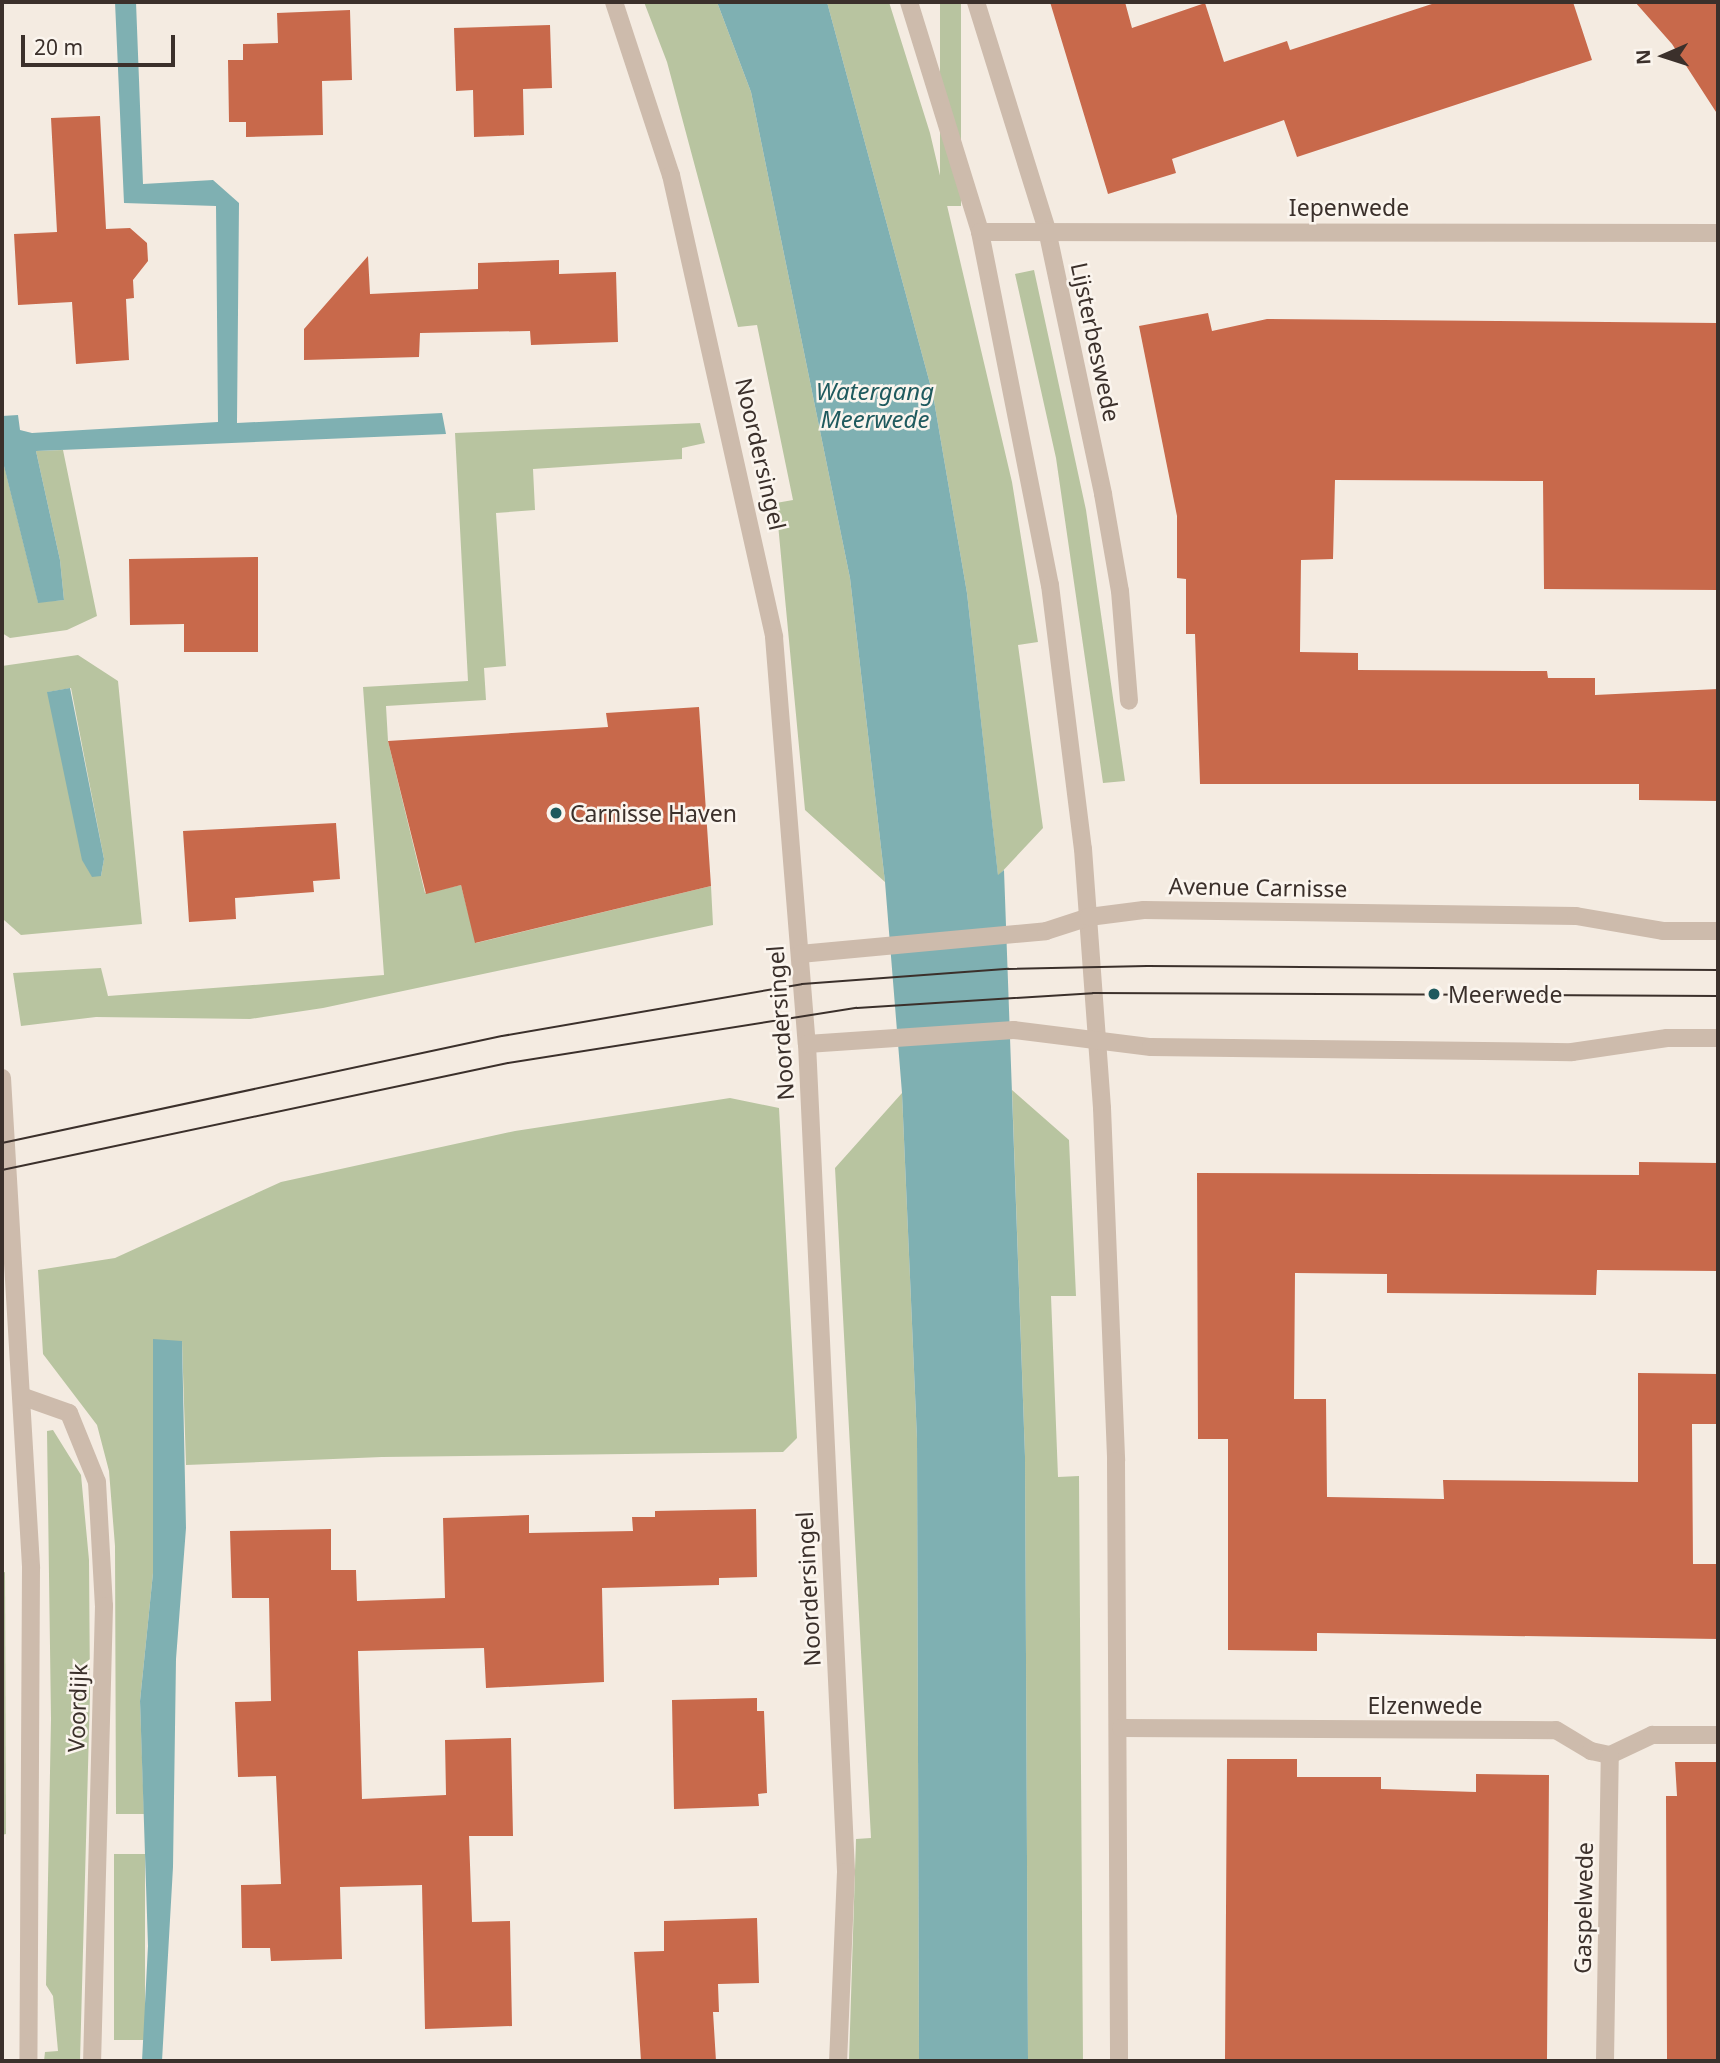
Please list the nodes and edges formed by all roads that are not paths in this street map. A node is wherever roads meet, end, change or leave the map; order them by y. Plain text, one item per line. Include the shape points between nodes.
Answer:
1 (614, 2) edge
2 (909, 2) edge
3 (976, 2) edge
4 (1048, 230) junction
5 (980, 232) junction
6 (1718, 233) edge
7 (1129, 701) dead end
8 (1089, 917) junction
9 (1718, 931) edge
10 (800, 954) junction
11 (1718, 1038) edge
12 (1098, 1042) junction
13 (807, 1044) junction
14 (2, 1078) edge
15 (22, 1396) junction
16 (1121, 1728) junction
17 (1718, 1735) edge
18 (1610, 1755) junction
19 (28, 2061) edge
20 (92, 2061) edge
21 (838, 2061) edge
22 (1119, 2061) edge
23 (1605, 2061) edge

1 - 10 street, Noordersingel via 671,175 761,570 774,637
2 - 5 street
3 - 4 street, Lijsterbeswede
4 - 5 street, Iepenwede
4 - 6 street, Iepenwede
4 - 7 street, Lijsterbeswede via 1120,591
5 - 8 street via 1050,585
8 - 9 street, Avenue Carnisse via 1144,911 1576,916 1662,931
8 - 10 street, Avenue Carnisse via 1046,931 1007,936
8 - 12 street
10 - 13 street, Noordersingel
11 - 12 street via 1667,1038 1572,1052
12 - 13 street via 1056,1032 1014,1030
12 - 16 street via 1116,1461
13 - 21 street, Noordersingel via 846,1872
14 - 15 street, Voordijk
15 - 19 street, Voordijk via 31,1568
15 - 20 street, Voordijk via 69,1413 97,1482 104,1606
16 - 18 street, Elzenwede via 1556,1730 1591,1751
16 - 22 street
17 - 18 street via 1652,1735
18 - 23 street, Gaspelwede

